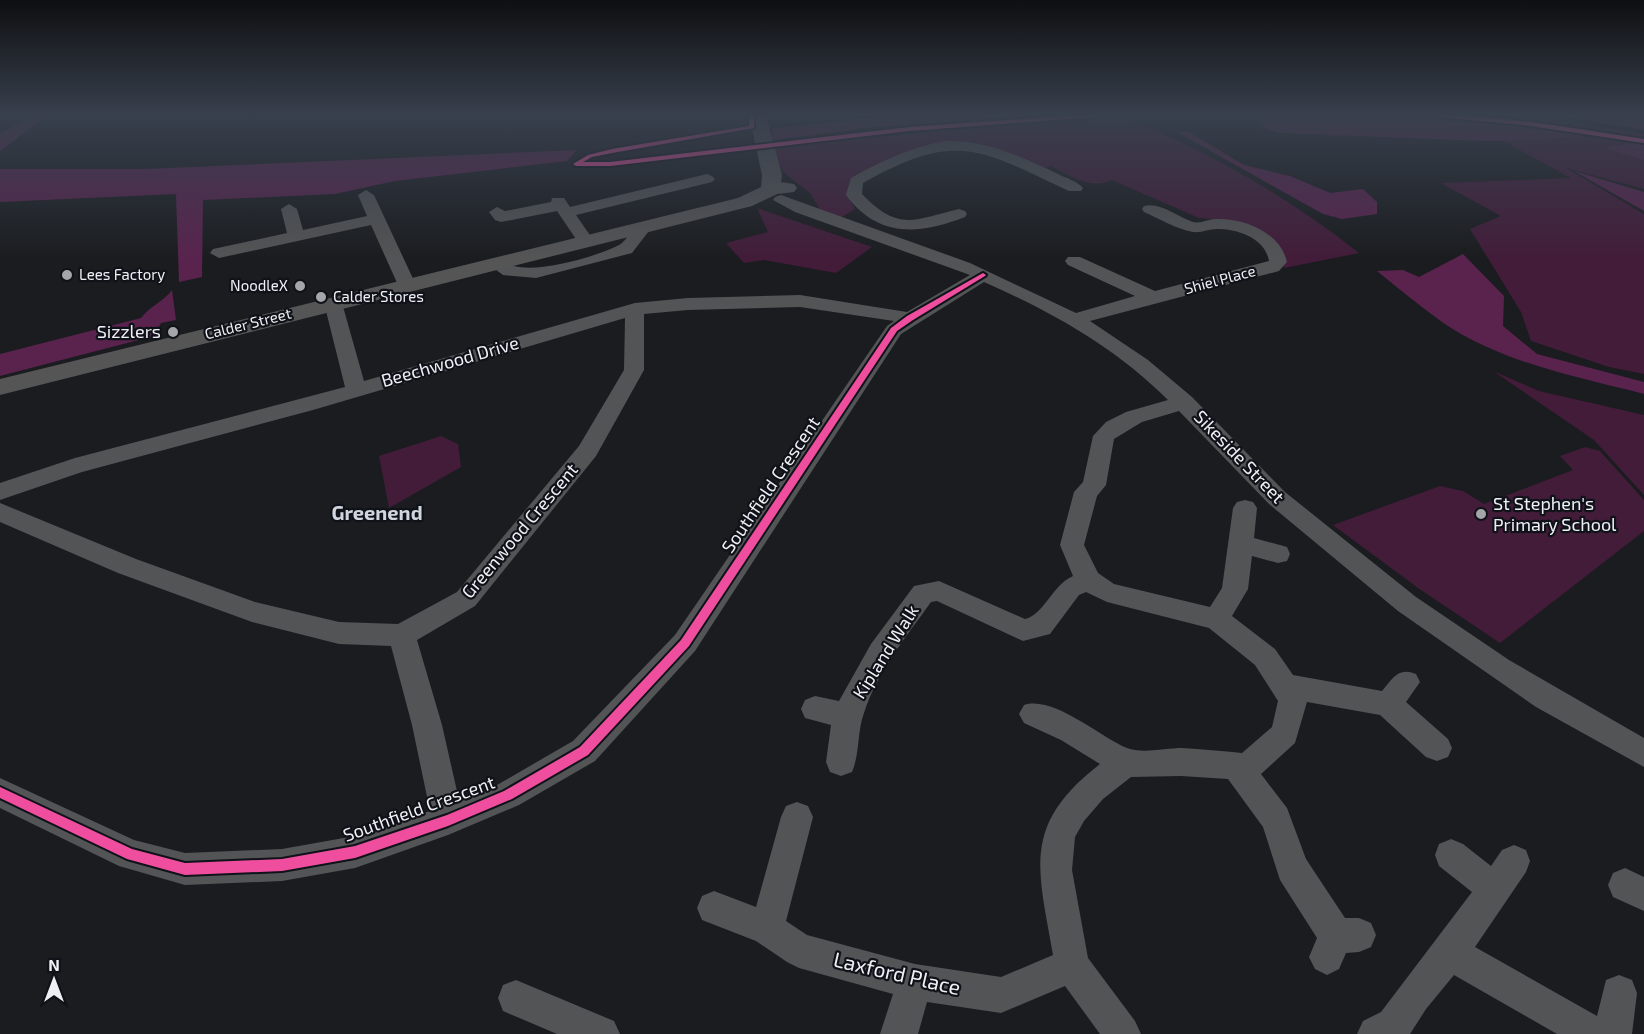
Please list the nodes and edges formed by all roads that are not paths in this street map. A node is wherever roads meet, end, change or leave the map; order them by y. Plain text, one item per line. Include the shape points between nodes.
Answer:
1 (771, 163) edge
2 (891, 163) edge
3 (1018, 163) edge
4 (707, 179) dead end
5 (1075, 188) dead end
6 (778, 192) junction
7 (366, 195) dead end
8 (561, 205) junction
9 (289, 209) dead end
10 (1150, 209) dead end
11 (497, 212) dead end
12 (872, 214) junction
13 (959, 214) dead end
14 (377, 219) junction
15 (837, 225) junction
16 (645, 227) junction
17 (296, 236) junction
18 (586, 242) junction
19 (219, 253) dead end
20 (1074, 261) dead end
21 (497, 264) junction
22 (983, 275) junction
23 (407, 285) junction
24 (1154, 298) junction
25 (333, 303) junction
26 (635, 309) junction
27 (910, 318) junction
28 (1074, 320) junction
29 (0, 387) edge
30 (356, 388) junction
31 (1185, 402) junction
32 (0, 492) edge
33 (1245, 508) dead end
34 (0, 513) edge
35 (1241, 544) junction
36 (1278, 554) dead end
37 (1088, 580) junction
38 (1217, 619) junction
39 (402, 635) junction
40 (1284, 686) junction
41 (815, 709) dead end
42 (1034, 714) dead end
43 (848, 715) junction
44 (1437, 748) dead end
45 (1644, 753) edge
46 (841, 762) dead end
47 (1125, 763) junction
48 (1236, 766) junction
49 (0, 792) edge
50 (797, 817) dead end
51 (448, 820) junction
52 (1452, 855) dead end
53 (1514, 861) dead end
54 (1494, 889) junction
55 (714, 908) dead end
56 (767, 928) junction
57 (1341, 943) dead end
58 (1450, 953) junction
59 (1072, 964) junction
60 (915, 982) junction
61 (1619, 993) dead end
62 (516, 999) dead end
63 (601, 1034) edge
64 (899, 1034) edge
65 (1122, 1034) edge
66 (1376, 1034) edge
67 (1593, 1034) edge
68 (1613, 1034) edge

1 - 6 main road
2 - 12 street via 856,181 854,195
3 - 5 street
4 - 8 street
6 - 15 street, Sikeside Street via 808,213
6 - 16 main road, Calder Street
7 - 14 street
8 - 11 street via 501,217
8 - 18 street
9 - 17 street
10 - 24 street, Shiel Place via 1196,228 1218,224 1241,228 1269,243 1278,257 1273,267
12 - 13 street via 886,222 914,224
12 - 15 street
14 - 17 street
14 - 23 street
15 - 22 street, Sikeside Street
16 - 18 main road, Calder Street
16 - 21 street, Calder Street via 626,249 585,262 536,273 509,271
17 - 19 street
18 - 21 main road, Calder Street
20 - 24 street
21 - 23 main road, Calder Street
22 - 27 street, Southfield Crescent
22 - 28 street, Sikeside Street
23 - 25 main road, Calder Street
24 - 28 street, Shiel Place
25 - 29 main road, Calder Street
25 - 30 street
26 - 27 street, Beechwood Drive via 800,301
26 - 30 street, Beechwood Drive
26 - 39 street, Greenwood Crescent via 634,370 588,451 466,599
27 - 51 street, Southfield Crescent via 894,330 685,643 585,751 508,795
28 - 31 street, Sikeside Street via 1119,348
30 - 32 street, Beechwood Drive via 306,405 75,466
31 - 37 street via 1134,417 1104,436 1097,476 1086,492 1072,545
31 - 45 street, Sikeside Street via 1274,496 1358,567 1515,678
33 - 35 street
34 - 39 street via 252,612 339,633
35 - 36 street
35 - 38 street via 1235,589
37 - 38 street via 1107,592
37 - 43 street, Kipland Walk via 1070,588 1041,627 1023,630 939,591 923,593 863,683
38 - 40 street via 1265,657
39 - 51 street
40 - 44 street via 1397,693
40 - 48 street via 1293,699 1285,734 1247,767
41 - 43 street
42 - 47 street
43 - 46 street, Kipland Walk
47 - 48 street
47 - 59 street via 1092,789 1059,833 1055,870
48 - 57 street via 1276,819 1292,868
49 - 51 street, Southfield Crescent via 131,855 185,869 282,865 355,852
50 - 56 street
52 - 54 street
53 - 54 street
54 - 58 street
55 - 56 street, Laxford Place
56 - 60 street, Laxford Place via 799,950
58 - 66 street via 1394,1024
58 - 67 street
59 - 60 street, Laxford Place via 1001,995
59 - 65 street
60 - 64 street
61 - 68 street
62 - 63 street

